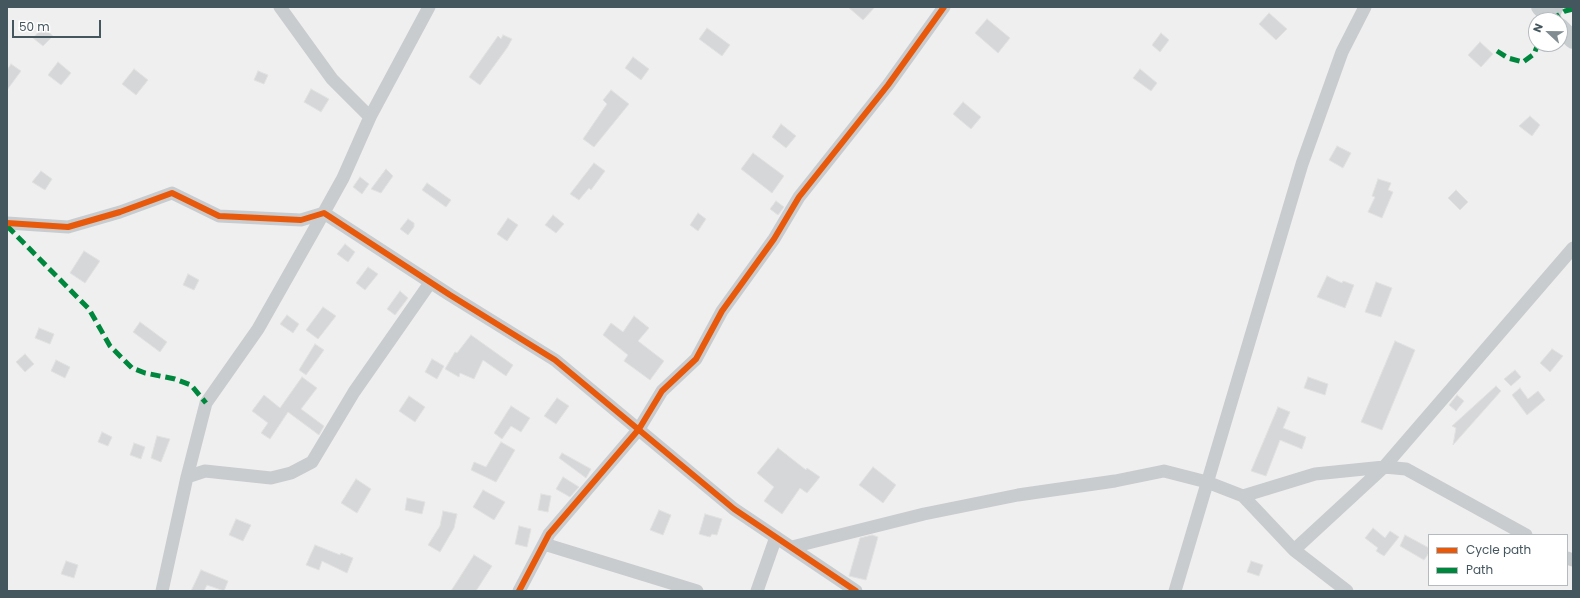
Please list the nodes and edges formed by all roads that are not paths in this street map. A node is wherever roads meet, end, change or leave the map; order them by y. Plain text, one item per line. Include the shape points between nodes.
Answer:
1 (280, 7) edge
2 (429, 7) edge
3 (944, 7) edge
4 (1365, 7) edge
5 (370, 117) junction
6 (324, 213) junction
7 (7, 222) edge
8 (1573, 248) edge
9 (430, 283) junction
10 (639, 429) junction
11 (1384, 467) junction
12 (187, 477) junction
13 (1207, 482) junction
14 (1243, 496) junction
15 (1524, 534) edge
16 (776, 537) junction
17 (544, 544) junction
18 (792, 547) junction
19 (1294, 550) junction
20 (162, 591) edge
21 (519, 591) edge
22 (697, 591) edge
23 (757, 591) edge
24 (856, 591) edge
25 (1174, 591) edge
26 (1346, 591) edge

1 - 5 street via 332,79
2 - 5 street
3 - 10 street via 888,85 799,197 774,239 722,311 696,359 662,391
4 - 13 street via 1342,52 1302,164
5 - 6 street via 343,178
6 - 7 street via 301,220 219,216 172,193 68,228
6 - 9 street
6 - 12 street via 258,329 206,403
8 - 11 street
9 - 10 street via 555,360
9 - 12 street via 354,392 312,462 291,473 271,478 205,471
10 - 16 street via 734,509
10 - 17 street
11 - 14 street via 1315,474
11 - 15 street via 1406,469
11 - 19 street
12 - 20 street
13 - 14 street
13 - 18 street via 1164,471 1018,495 924,514
13 - 25 street
14 - 19 street
16 - 18 street
16 - 23 street
17 - 21 street
17 - 22 street
18 - 24 street
19 - 26 street

